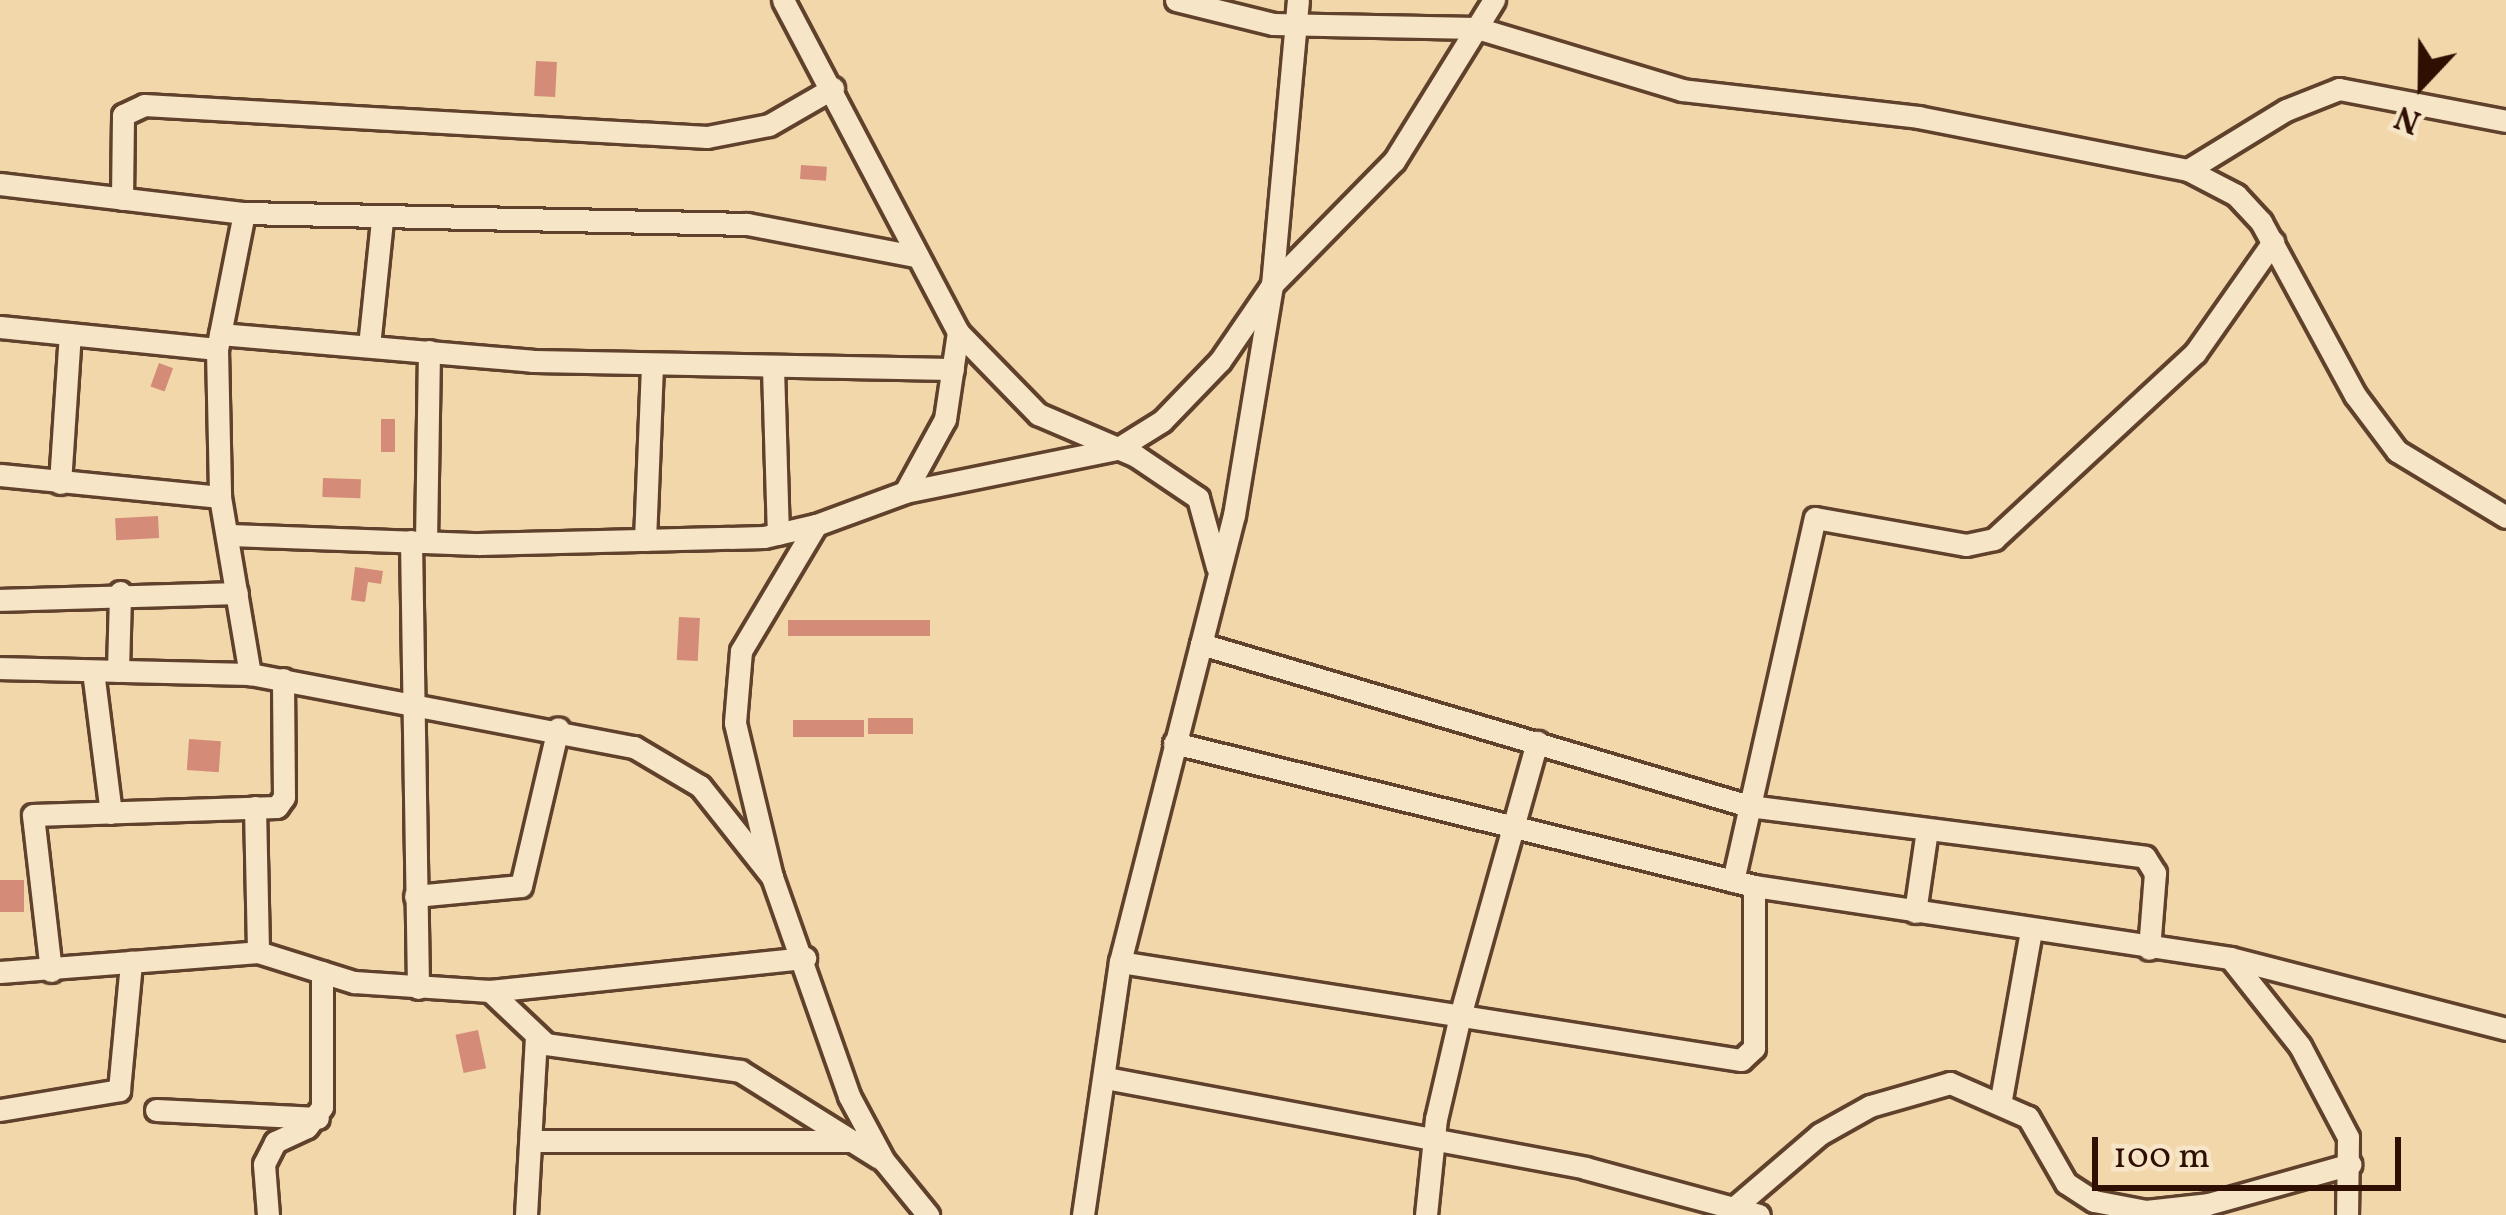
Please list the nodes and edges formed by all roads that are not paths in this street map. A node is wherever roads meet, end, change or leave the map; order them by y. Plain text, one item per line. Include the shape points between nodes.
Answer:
1 (783, 0) edge
2 (1176, 0) edge
3 (1298, 0) edge
4 (1494, 0) edge
5 (1299, 26) junction
6 (1477, 28) junction
7 (833, 88) junction
8 (2506, 121) edge
9 (2188, 170) junction
10 (0, 184) edge
11 (122, 199) junction
12 (244, 213) junction
13 (382, 220) junction
14 (2273, 242) junction
15 (915, 256) junction
16 (1273, 285) junction
17 (0, 327) edge
18 (958, 332) junction
19 (70, 334) junction
20 (218, 341) junction
21 (369, 346) junction
22 (429, 351) junction
23 (652, 364) junction
24 (773, 368) junction
25 (953, 369) junction
26 (1117, 448) junction
27 (0, 475) edge
28 (60, 483) junction
29 (904, 493) junction
30 (220, 497) junction
31 (2506, 517) edge
32 (816, 525) junction
33 (778, 534) junction
34 (230, 535) junction
35 (645, 540) junction
36 (418, 542) junction
37 (1220, 579) junction
38 (120, 592) junction
39 (237, 593) junction
40 (0, 600) edge
41 (1201, 644) junction
42 (0, 668) edge
43 (118, 670) junction
44 (93, 671) junction
45 (250, 674) junction
46 (284, 679) junction
47 (412, 700) junction
48 (558, 728) junction
49 (1537, 742) junction
50 (1174, 743) junction
51 (1749, 806) junction
52 (255, 807) junction
53 (111, 813) junction
54 (1511, 824) junction
55 (1927, 830) junction
56 (772, 877) junction
57 (1744, 884) junction
58 (415, 896) junction
59 (1915, 912) junction
60 (2031, 930) junction
61 (2149, 949) junction
62 (258, 952) junction
63 (805, 958) junction
64 (2230, 958) junction
65 (131, 962) junction
66 (1120, 962) junction
67 (51, 971) junction
68 (322, 971) junction
69 (0, 972) edge
70 (418, 988) junction
71 (490, 991) junction
72 (1460, 1016) junction
73 (2506, 1029) edge
74 (536, 1037) junction
75 (1106, 1078) junction
76 (2001, 1099) junction
77 (0, 1110) edge
78 (156, 1110) dead end
79 (319, 1118) junction
80 (531, 1141) junction
81 (854, 1141) junction
82 (1435, 1145) junction
83 (884, 1161) junction
84 (2351, 1164) junction
85 (1736, 1206) junction
86 (268, 1215) edge
87 (526, 1215) edge
88 (928, 1215) edge
89 (1083, 1215) edge
90 (1426, 1215) edge
91 (1759, 1215) edge
92 (2347, 1215) edge

1 - 7 street
2 - 5 street
3 - 5 street
4 - 6 street
5 - 6 street
5 - 16 street
6 - 9 street via 1682,90 1918,117
6 - 16 street via 1394,161
7 - 11 street via 769,125 707,137 145,105 123,115
7 - 15 street
8 - 9 street via 2339,89 2298,104
9 - 14 street via 2236,195
10 - 11 street
11 - 12 street
12 - 13 street
12 - 20 street
13 - 15 street via 747,224
13 - 21 street
14 - 31 street via 2372,422 2416,468
14 - 51 street via 2194,353 1994,539 1966,545 1815,518
15 - 18 street
16 - 26 street via 1220,361 1162,421
16 - 37 street
17 - 19 street
18 - 25 street
18 - 26 street via 1038,414
19 - 20 street
19 - 28 street
20 - 21 street
20 - 30 street
21 - 22 street
22 - 23 street
22 - 36 street
23 - 24 street
23 - 35 street
24 - 25 street
24 - 33 street
25 - 29 street via 945,418
26 - 29 street
26 - 37 street via 1198,498
27 - 28 street
28 - 30 street
29 - 32 street
30 - 34 street
32 - 33 street
32 - 56 street via 760,611 736,686 735,723
33 - 35 street
34 - 36 street
34 - 39 street
35 - 36 street
36 - 47 street
37 - 41 street
38 - 39 street
38 - 40 street
38 - 43 street
39 - 45 street
41 - 49 street
41 - 50 street
42 - 44 street
43 - 44 street
43 - 45 street
44 - 53 street
45 - 46 street
46 - 47 street
46 - 52 street via 284,797 277,807
47 - 48 street
47 - 58 street
48 - 56 street via 669,764 700,786
48 - 58 street via 521,886
49 - 51 street
49 - 54 street
50 - 54 street
50 - 66 street
51 - 55 street
51 - 57 street
52 - 53 street
52 - 62 street
53 - 67 street via 41,812 30,819
54 - 57 street
54 - 72 street
55 - 59 street
55 - 61 street via 2145,857 2155,873
56 - 63 street
57 - 59 street
57 - 72 street via 1754,1048 1741,1060
58 - 70 street
59 - 60 street
60 - 61 street
60 - 76 street
61 - 64 street
62 - 65 street
62 - 68 street
63 - 71 street
63 - 83 street via 849,1096
64 - 73 street
64 - 84 street via 2300,1046 2348,1137
65 - 67 street
65 - 77 street via 119,1090
66 - 72 street
66 - 75 street
67 - 69 street
68 - 70 street
68 - 79 street
70 - 71 street
71 - 74 street
72 - 82 street
74 - 80 street
74 - 81 street via 568,1050 740,1071
75 - 82 street
75 - 89 street
76 - 84 street via 2028,1117 2066,1183 2094,1201 2146,1211 2209,1204
76 - 85 street via 1950,1083 1870,1106 1820,1133
78 - 79 street
79 - 86 street via 275,1142 264,1164
80 - 81 street
80 - 87 street
81 - 83 street
82 - 85 street via 1585,1168
82 - 90 street
83 - 88 street
84 - 92 street
85 - 91 street

